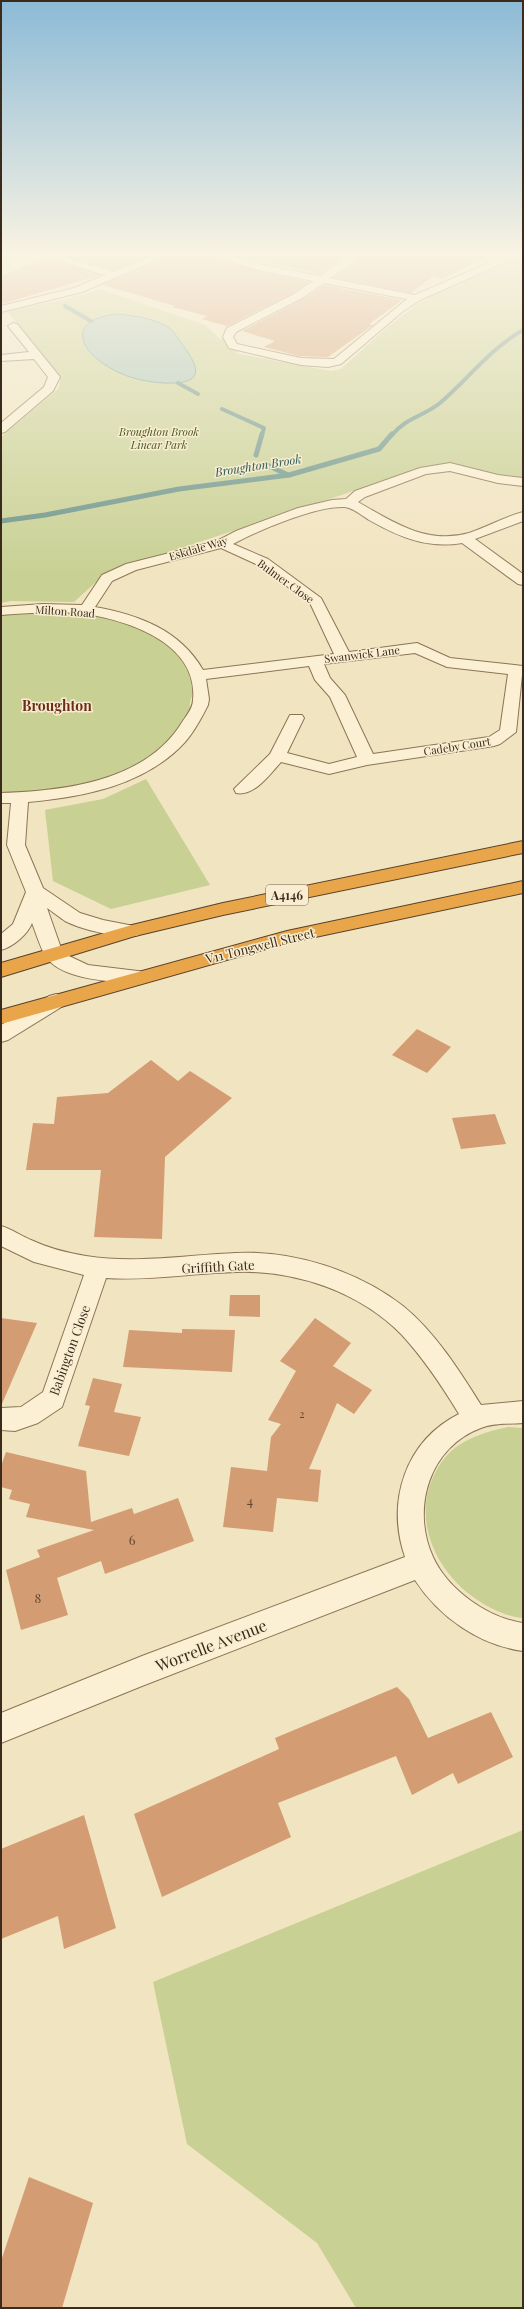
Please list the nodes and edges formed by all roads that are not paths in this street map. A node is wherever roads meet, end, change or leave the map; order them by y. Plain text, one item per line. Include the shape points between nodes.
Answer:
1 (42, 362) edge
2 (316, 362) edge
3 (337, 362) edge
4 (1, 429) edge
5 (523, 482) edge
6 (349, 503) junction
7 (523, 516) edge
8 (464, 538) junction
9 (222, 544) junction
10 (523, 581) edge
11 (86, 610) junction
12 (1, 611) edge
13 (344, 656) junction
14 (314, 660) junction
15 (520, 671) edge
16 (199, 674) junction
17 (296, 718) dead end
18 (277, 756) junction
19 (367, 760) junction
20 (242, 789) dead end
21 (1, 798) edge
22 (20, 798) junction
23 (523, 847) edge
24 (523, 887) edge
25 (35, 891) junction
26 (132, 932) junction
27 (1, 944) edge
28 (54, 954) junction
29 (1, 970) edge
30 (139, 977) junction
31 (56, 1001) junction
32 (1, 1017) edge
33 (1, 1035) edge
34 (1, 1235) edge
35 (98, 1268) junction
36 (523, 1412) edge
37 (475, 1418) junction
38 (1, 1419) edge
39 (421, 1564) junction
40 (523, 1637) edge
41 (1, 1728) edge

1 - 4 street via 54,377 49,389
2 - 3 street via 331,364
5 - 6 street via 498,479 450,467 417,473 360,494
6 - 8 street via 422,538 442,541
6 - 9 street, Eskdale Way via 303,511
7 - 8 street
8 - 10 street
9 - 11 street, Eskdale Way via 131,567 107,578
9 - 13 street, Bulmer Close via 263,562 316,602
11 - 12 street, Milton Road via 36,608
11 - 16 street, Milton Road via 132,621 162,634 180,647
13 - 14 street, Swanwick Lane
13 - 15 street, Swanwick Lane via 417,648 447,662
14 - 16 street, Swanwick Lane
14 - 19 street via 323,680 337,695
15 - 19 street, Cadeby Court via 508,732 494,741
16 - 22 street, Milton Road via 201,702 188,730 168,750 138,769 102,784 69,792
17 - 18 street
18 - 19 street, Cadeby Court via 329,769
18 - 20 street via 261,774
21 - 22 street, Milton Road
22 - 25 street via 16,845
23 - 26 highway, A4146 via 230,908
24 - 30 highway, V11 Tongwell Street via 286,937
25 - 26 street via 73,917
25 - 27 street via 21,927
25 - 28 street via 39,916
26 - 28 highway, A4146
28 - 29 highway, A4146
28 - 30 street via 62,961 85,971
30 - 31 highway, V11 Tongwell Street
31 - 32 highway, V11 Tongwell Street
31 - 33 street
34 - 35 street, Griffith Gate via 35,1253 65,1263
35 - 37 street, Griffith Gate via 150,1269 246,1262 302,1270 331,1279 360,1292 386,1308 409,1327 452,1378
35 - 38 street, Babington Close via 53,1399 41,1410 26,1417 10,1421
36 - 37 street
37 - 39 street via 450,1431 434,1446 415,1475 409,1511 411,1533
39 - 40 street via 434,1584 451,1602 472,1618 494,1629
39 - 41 street, Worrelle Avenue via 142,1670

